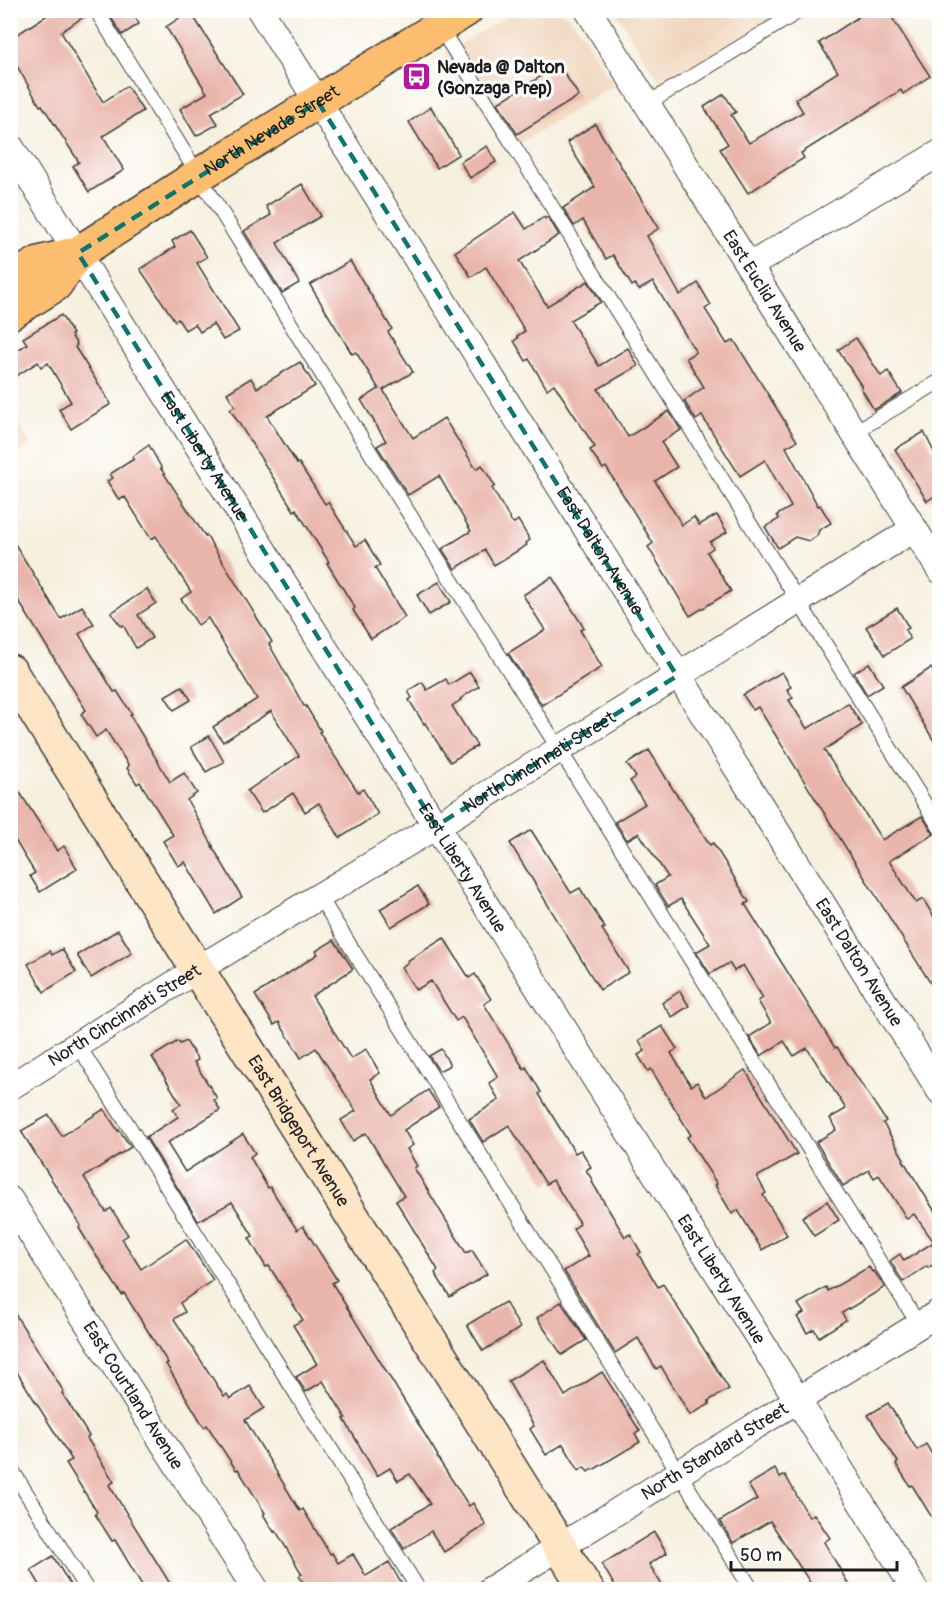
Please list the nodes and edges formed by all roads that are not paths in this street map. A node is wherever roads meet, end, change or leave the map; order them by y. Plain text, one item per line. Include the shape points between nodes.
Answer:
1 (96, 10) edge
2 (260, 10) edge
3 (466, 10) edge
4 (588, 10) edge
5 (801, 10) edge
6 (434, 19) edge
7 (318, 102) junction
8 (647, 104) junction
9 (10, 146) edge
10 (939, 153) edge
11 (199, 175) junction
12 (78, 253) junction
13 (749, 266) junction
14 (10, 280) edge
15 (10, 313) edge
16 (939, 381) edge
17 (853, 433) junction
18 (914, 528) junction
19 (939, 570) edge
20 (796, 602) junction
21 (10, 671) edge
22 (677, 676) junction
23 (560, 749) junction
24 (436, 826) junction
25 (939, 828) edge
26 (319, 896) junction
27 (198, 969) junction
28 (78, 1045) junction
29 (10, 1087) edge
30 (939, 1091) edge
31 (10, 1200) edge
32 (929, 1318) edge
33 (797, 1399) junction
34 (10, 1467) edge
35 (679, 1472) junction
36 (560, 1545) junction
37 (87, 1590) edge
38 (256, 1590) edge
39 (419, 1590) edge
40 (490, 1590) edge
41 (587, 1590) edge
42 (752, 1590) edge
43 (915, 1590) edge

1 - 11 lane
2 - 7 street, East Dalton Avenue
3 - 6 main road, North Nevada Street
4 - 8 street, East Euclid Avenue
5 - 8 lane
6 - 7 main road, North Nevada Street
6 - 20 lane
7 - 11 main road, North Nevada Street
7 - 22 street, East Dalton Avenue
8 - 13 street, East Euclid Avenue
9 - 12 street, East Liberty Avenue
10 - 13 street
11 - 12 main road, North Nevada Street
11 - 23 lane
12 - 14 main road, North Nevada Street via 39,263
12 - 15 main road, North Nevada Street via 55,285
12 - 24 street, East Liberty Avenue
13 - 17 street, East Euclid Avenue
16 - 17 lane
17 - 18 street, East Euclid Avenue
18 - 19 street, East Euclid Avenue
18 - 20 street, North Cincinnati Street
20 - 22 street, North Cincinnati Street
20 - 25 lane
21 - 27 street, East Bridgeport Avenue
22 - 23 street, North Cincinnati Street
22 - 30 street, East Dalton Avenue
23 - 24 street, North Cincinnati Street
23 - 32 lane
24 - 26 street, North Cincinnati Street
24 - 33 street, East Liberty Avenue
26 - 27 street, North Cincinnati Street
26 - 35 lane
27 - 28 street, North Cincinnati Street
27 - 36 street, East Bridgeport Avenue
28 - 29 street, North Cincinnati Street
28 - 39 lane
31 - 38 street, East Courtland Avenue
32 - 33 street, North Standard Street
33 - 35 street, North Standard Street
33 - 43 street, East Liberty Avenue
34 - 37 lane
35 - 36 street, North Standard Street
35 - 42 lane
36 - 40 street, North Standard Street
36 - 41 street, East Bridgeport Avenue

